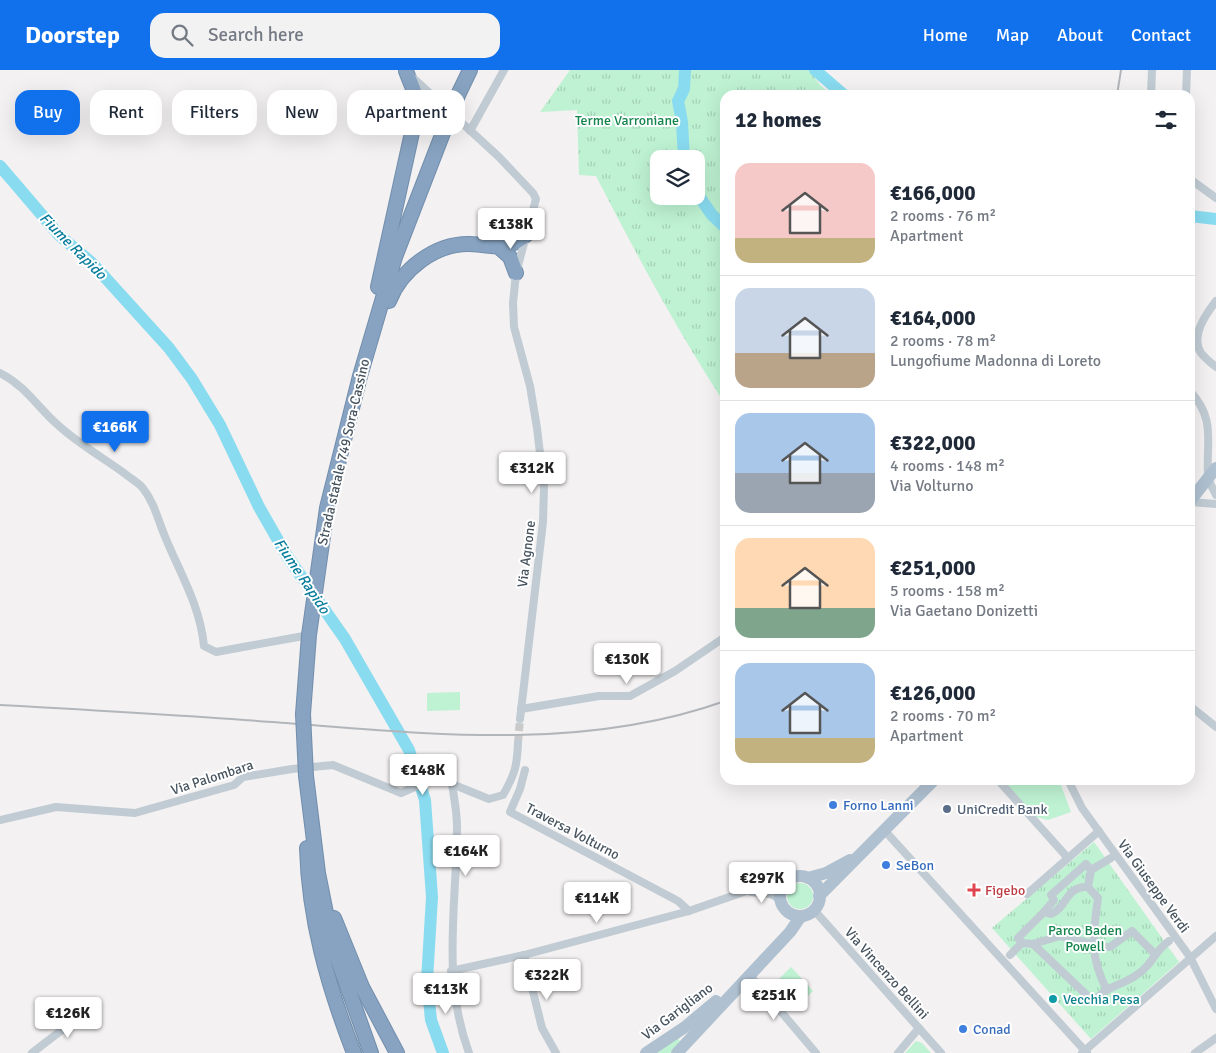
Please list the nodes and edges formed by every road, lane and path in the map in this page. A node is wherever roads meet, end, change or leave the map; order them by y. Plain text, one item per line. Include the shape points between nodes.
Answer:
1 (470, 70) edge
2 (504, 70) edge
3 (1152, 70) edge
4 (1187, 70) edge
5 (406, 71) edge
6 (414, 90) edge
7 (426, 90) edge
8 (1151, 90) edge
9 (1186, 90) edge
10 (465, 127) edge
11 (470, 131) junction
12 (412, 135) edge
13 (1195, 183) edge
14 (1216, 198) edge
15 (527, 234) junction
16 (501, 248) junction
17 (516, 273) junction
18 (1216, 301) edge
19 (1216, 367) edge
20 (0, 373) edge
21 (360, 376) junction
22 (1195, 395) edge
23 (1214, 472) edge
24 (1216, 495) edge
25 (1195, 496) edge
26 (1195, 502) edge
27 (1216, 504) edge
28 (309, 635) junction
29 (720, 640) edge
30 (521, 709) junction
31 (1195, 710) edge
32 (520, 719) tunnel mouth
33 (1216, 727) edge
34 (518, 742) tunnel mouth
35 (525, 770) dead end
36 (452, 784) junction
37 (929, 785) edge
38 (1002, 785) edge
39 (1070, 785) edge
40 (308, 803) junction
41 (0, 820) edge
42 (885, 831) junction
43 (1098, 831) junction
44 (861, 855) junction
45 (1067, 857) junction
46 (1111, 858) dead end
47 (1091, 870) junction
48 (808, 878) junction
49 (784, 884) junction
50 (1064, 884) junction
51 (1088, 887) junction
52 (747, 892) junction
53 (1027, 894) dead end
54 (1068, 895) junction
55 (819, 896) junction
56 (783, 905) junction
57 (814, 910) junction
58 (689, 911) junction
59 (1044, 912) junction
60 (801, 916) junction
61 (1216, 936) edge
62 (1169, 941) dead end
63 (1022, 943) junction
64 (1033, 944) junction
65 (1094, 945) junction
66 (772, 949) junction
67 (524, 954) junction
68 (1155, 954) junction
69 (1010, 955) dead end
70 (1190, 957) junction
71 (451, 971) junction
72 (749, 974) junction
73 (1107, 990) junction
74 (1216, 1007) edge
75 (61, 1011) dead end
76 (919, 1028) junction
77 (1216, 1038) edge
78 (1085, 1052) edge
79 (32, 1053) edge
80 (354, 1053) edge
81 (371, 1053) edge
82 (397, 1053) edge
83 (469, 1053) edge
84 (556, 1053) edge
85 (646, 1053) edge
86 (677, 1053) edge
87 (816, 1053) edge
88 (898, 1053) edge
89 (941, 1053) edge
90 (1194, 1053) edge

1 - 21 highway, Strada statale 749 Sora-Cassino, bridge via 395,257
2 - 11 street
3 - 8 street
4 - 9 street
5 - 6 highway
5 - 7 street, Via Agnone
10 - 11 street, Via Agnone
11 - 15 street, Via Agnone via 533,193 536,199
12 - 21 highway
13 - 14 street
15 - 16 highway via 513,245
15 - 17 street, Via Agnone
16 - 17 highway via 510,257
16 - 21 highway via 468,244 418,262 401,279 390,298
17 - 30 street, Via Agnone via 514,326 530,386 544,487 543,522
18 - 19 street via 1197,333 1201,352
20 - 28 street via 28,392 44,412 80,444 141,486 154,505 164,536 195,601 202,623 204,646 216,652
21 - 28 highway, Strada statale 749 Sora-Cassino, bridge via 327,508
22 - 23 street via 1204,402 1212,417
23 - 24 street
23 - 25 main road
26 - 27 street
28 - 40 highway, Strada statale 749 Sora-Cassino, bridge via 303,714
29 - 30 street via 630,696 599,696
30 - 32 street, Via Agnone
31 - 33 street
34 - 36 street, Via Palombara via 517,768 504,795 489,799
35 - 58 street, Traversa Volturno via 510,812 678,901
36 - 41 street, Via Palombara via 443,777 435,778 401,793 333,765 292,768 244,777 234,785 135,813 56,807
36 - 71 street via 457,824
37 - 42 main road
38 - 45 street
39 - 43 street, Via Giuseppe Verdi
40 - 80 highway via 308,878 314,924 323,963
40 - 81 highway, Strada statale 749 Sora-Cassino via 332,943
40 - 82 highway via 334,920 362,987
42 - 44 main road
42 - 78 street
43 - 45 street
43 - 70 street, Via Giuseppe Verdi
44 - 48 main road via 826,873
44 - 55 main road
45 - 53 street
46 - 47 street
47 - 50 street via 1086,864
47 - 51 street
48 - 49 main road via 796,877
48 - 55 main road via 816,886
49 - 52 street via 758,887
49 - 56 main road, Via Garigliano
50 - 54 street
50 - 59 street via 1051,895 1054,900
51 - 54 street via 1075,889
51 - 65 street via 1098,898
52 - 56 street via 759,892
52 - 58 street
54 - 59 street via 1056,912
55 - 57 main road
56 - 60 main road
56 - 66 main road, Via Garigliano via 785,924
57 - 60 main road, Via Garigliano
57 - 76 street, Via Vincenzo Bellini
58 - 67 street
59 - 63 street via 1018,938
60 - 66 main road, Via Garigliano
61 - 70 street
62 - 68 street
63 - 64 street
63 - 69 street
64 - 65 street via 1060,936
64 - 73 street via 1093,1001
65 - 68 street via 1110,947 1132,931
65 - 73 street via 1096,966
66 - 72 main road, Via Garigliano
67 - 71 street
67 - 84 street via 542,1028
68 - 73 street via 1147,966 1126,983
70 - 74 street, Via Giuseppe Verdi
70 - 78 street
71 - 83 street via 460,1028
72 - 85 main road, Via Garigliano via 685,1027
72 - 86 main road, Via Garigliano
72 - 87 street
75 - 79 street via 67,1026
76 - 88 street
76 - 89 street, Via Vincenzo Bellini
77 - 90 street

